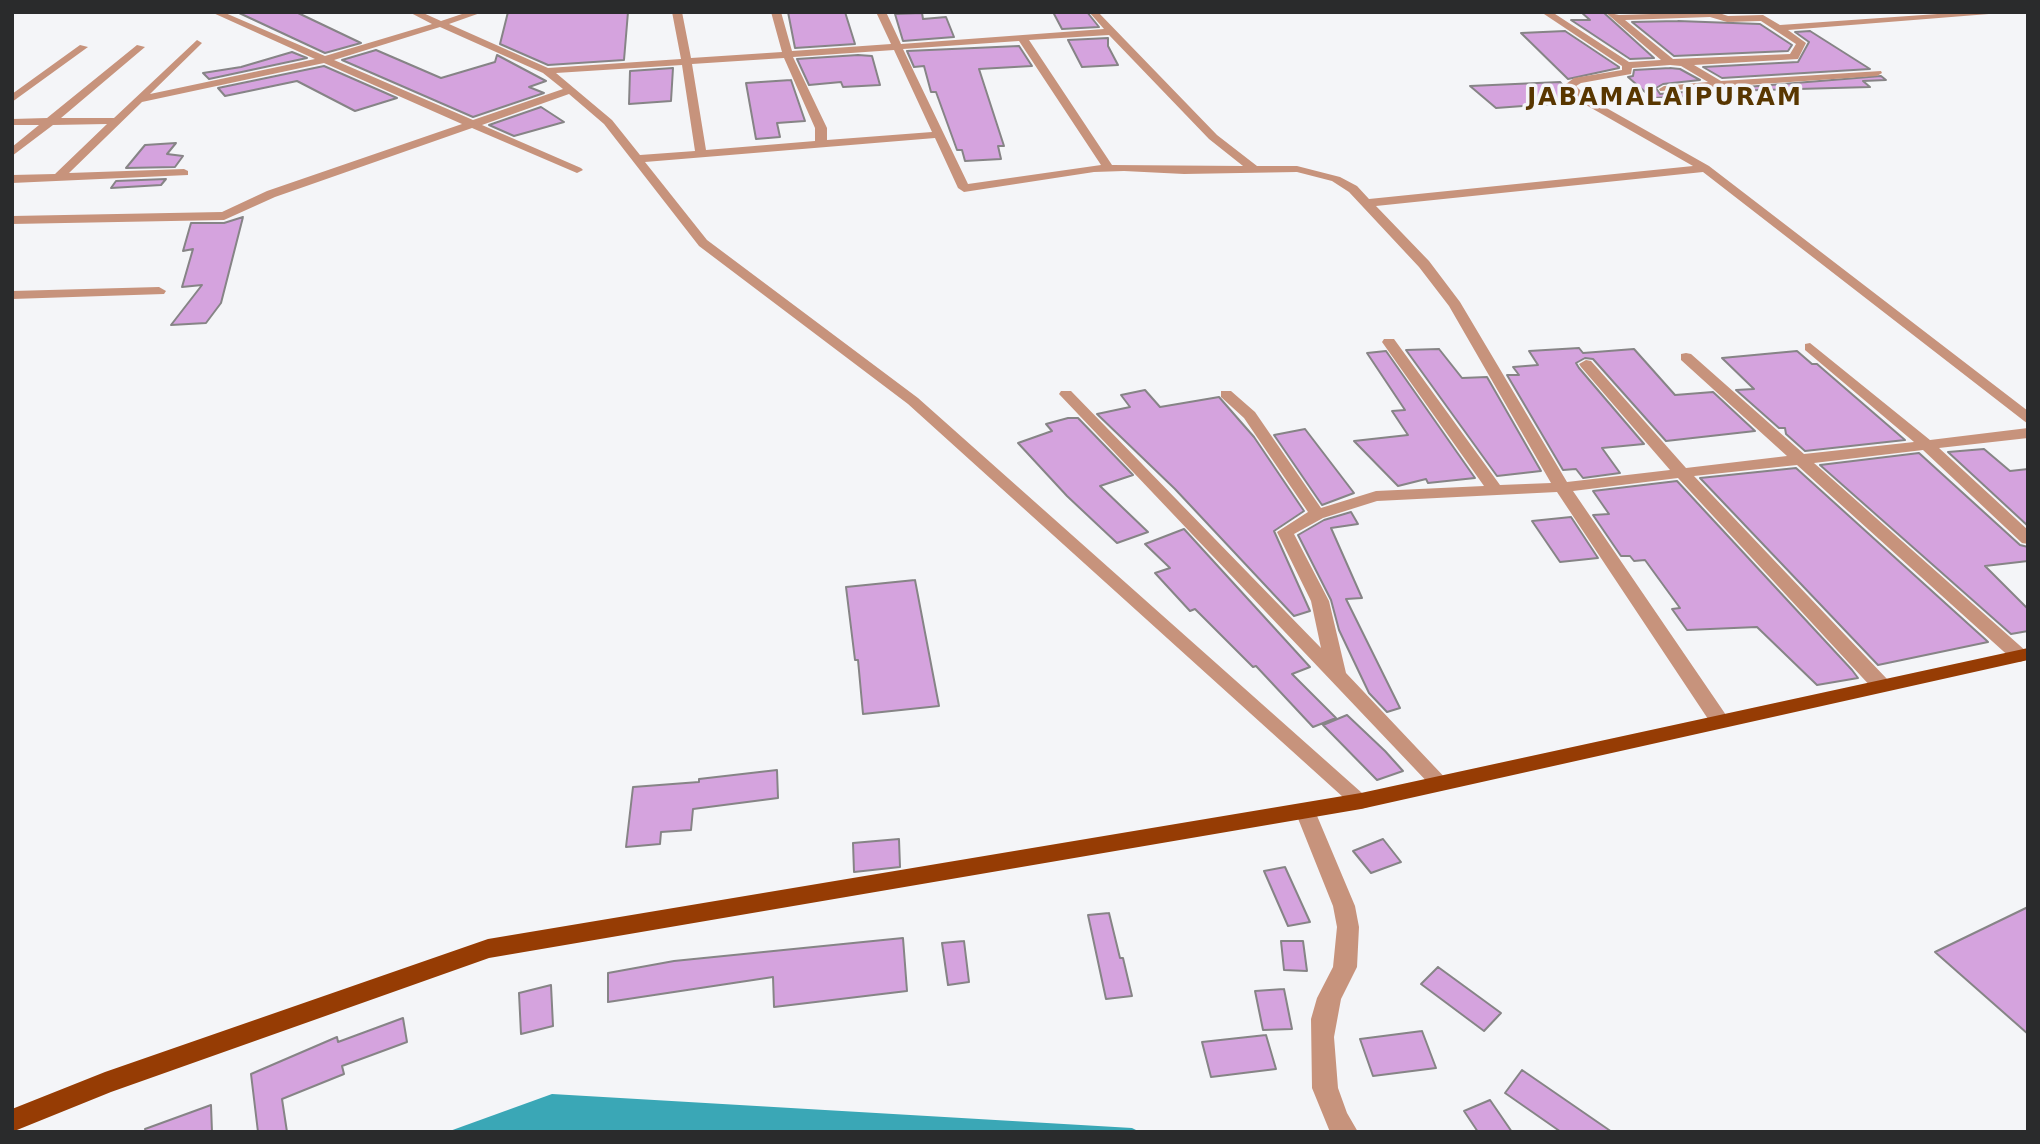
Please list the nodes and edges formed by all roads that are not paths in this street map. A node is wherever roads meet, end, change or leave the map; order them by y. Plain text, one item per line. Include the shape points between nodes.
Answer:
1 (215, 12) edge
2 (414, 12) edge
3 (479, 12) edge
4 (677, 12) edge
5 (776, 12) edge
6 (881, 12) edge
7 (1093, 12) edge
8 (1545, 12) edge
9 (2010, 12) edge
10 (1708, 13) edge
11 (1613, 15) edge
12 (440, 26) junction
13 (1779, 28) junction
14 (1109, 32) junction
15 (1022, 38) junction
16 (197, 43) dead end
17 (83, 47) dead end
18 (140, 47) dead end
19 (897, 48) junction
20 (788, 56) junction
21 (686, 59) junction
22 (321, 61) junction
23 (1677, 62) junction
24 (1627, 65) junction
25 (547, 71) junction
26 (1877, 74) dead end
27 (1719, 84) junction
28 (1664, 89) dead end
29 (571, 90) junction
30 (12, 99) edge
31 (138, 100) junction
32 (117, 121) junction
33 (12, 122) edge
34 (50, 122) junction
35 (468, 125) junction
36 (937, 135) junction
37 (821, 144) junction
38 (12, 153) edge
39 (701, 153) junction
40 (637, 159) junction
41 (1705, 168) junction
42 (1109, 169) junction
43 (1253, 169) junction
44 (577, 170) dead end
45 (184, 173) dead end
46 (58, 178) junction
47 (12, 179) edge
48 (1367, 203) junction
49 (12, 220) edge
50 (159, 291) dead end
51 (12, 295) edge
52 (1389, 342) dead end
53 (1810, 347) dead end
54 (1686, 357) dead end
55 (1586, 364) dead end
56 (1066, 394) dead end
57 (1226, 394) dead end
58 (2028, 419) edge
59 (2028, 433) edge
60 (1925, 443) junction
61 (1802, 459) junction
62 (1681, 472) junction
63 (1562, 487) junction
64 (1495, 490) junction
65 (1317, 514) junction
66 (2028, 538) edge
67 (2024, 655) edge
68 (1337, 677) junction
69 (1880, 684) junction
70 (1719, 720) junction
71 (1440, 783) junction
72 (1361, 801) junction
73 (1305, 811) junction
74 (12, 1121) edge
75 (1345, 1132) edge

1 - 22 street
2 - 12 street
3 - 12 street
4 - 21 street
5 - 20 street
6 - 19 street
7 - 14 street
8 - 24 street
9 - 13 street
10 - 11 street
10 - 13 street via 1727,19 1763,18
11 - 23 street
12 - 22 street
12 - 25 street
13 - 23 street via 1801,43 1794,57
14 - 15 street
14 - 43 street via 1213,137
15 - 19 street
15 - 42 street
16 - 31 street
17 - 30 street
18 - 34 street
19 - 20 street
19 - 36 street
20 - 21 street
20 - 37 street via 821,128
21 - 25 street
21 - 39 street
22 - 31 street
22 - 35 street
23 - 24 street
23 - 27 street
24 - 41 street via 1627,72 1578,80 1570,86 1583,99
25 - 29 street
26 - 27 street
27 - 28 street
29 - 35 street
29 - 40 street via 608,122
31 - 32 street
32 - 34 street
32 - 46 street
33 - 34 street
34 - 38 street
35 - 44 street
35 - 49 street via 271,194 224,216
36 - 37 street
36 - 42 street via 964,188
37 - 39 street
39 - 40 street
40 - 72 street via 703,243 913,401
41 - 48 street
41 - 58 street
42 - 43 street
43 - 48 street via 1297,169 1336,179
45 - 46 street
46 - 47 street
48 - 63 street via 1455,305
50 - 51 street
52 - 64 street
53 - 60 street
54 - 61 street
55 - 62 street
56 - 68 street
57 - 65 street via 1250,415
59 - 60 street
60 - 61 street
60 - 66 street
61 - 62 street
61 - 67 street
62 - 63 street
62 - 69 street
63 - 64 street
63 - 70 street
64 - 65 street via 1376,496
65 - 68 street via 1286,532 1320,601
67 - 69 main road
68 - 71 street
69 - 70 main road
70 - 71 main road
71 - 72 main road
72 - 73 main road
73 - 74 main road via 488,949 104,1083
73 - 75 street via 1349,927 1345,967 1329,998 1322,1037 1325,1088

